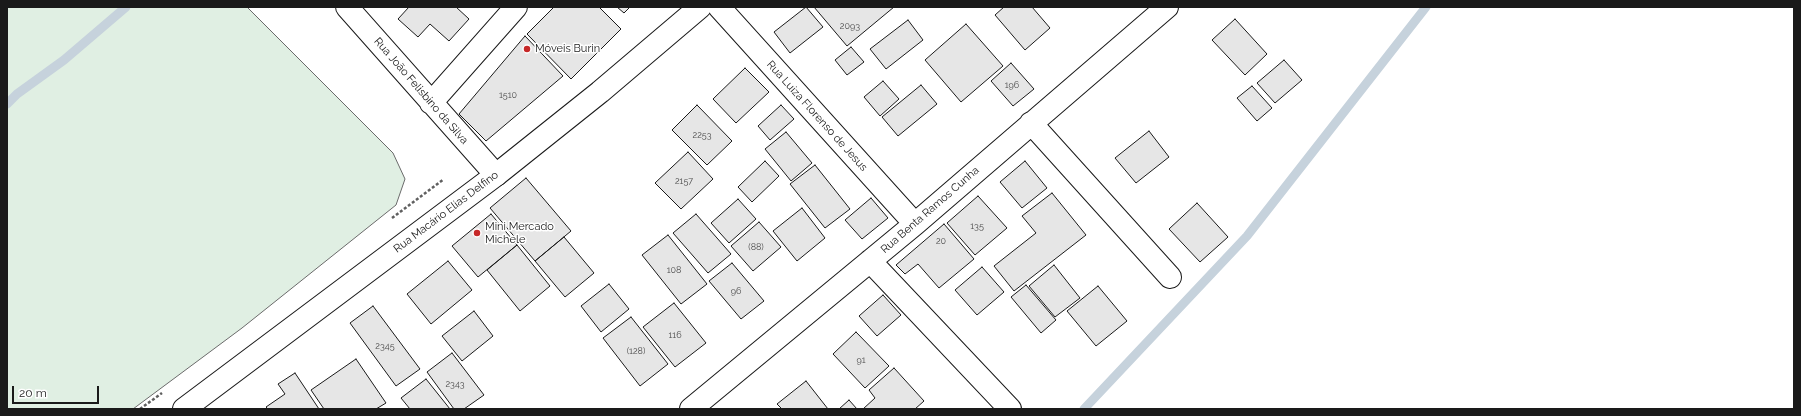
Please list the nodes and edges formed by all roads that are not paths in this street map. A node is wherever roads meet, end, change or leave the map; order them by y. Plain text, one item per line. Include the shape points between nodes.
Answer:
1 (347, 7) edge
2 (516, 7) edge
3 (700, 7) edge
4 (719, 7) edge
5 (1167, 7) edge
6 (431, 104) junction
7 (1031, 123) junction
8 (496, 175) junction
9 (914, 224) junction
10 (870, 261) junction
11 (1170, 277) dead end
12 (184, 409) edge
13 (691, 409) edge
14 (1010, 409) edge

1 - 6 street, Rua João Felisbino da Silva
2 - 6 street
3 - 8 street, Rua Macário Elias Delfino via 600,92
4 - 9 street, Rua Luiza Florenso de Jesus
5 - 7 street, Rua Benta Ramos Cunha
6 - 8 street, Rua João Felisbino da Silva
7 - 9 street, Rua Benta Ramos Cunha
7 - 11 street
8 - 12 street, Rua Macário Elias Delfino
9 - 10 street, Rua Benta Ramos Cunha
10 - 13 street, Rua Benta Ramos Cunha
10 - 14 street

